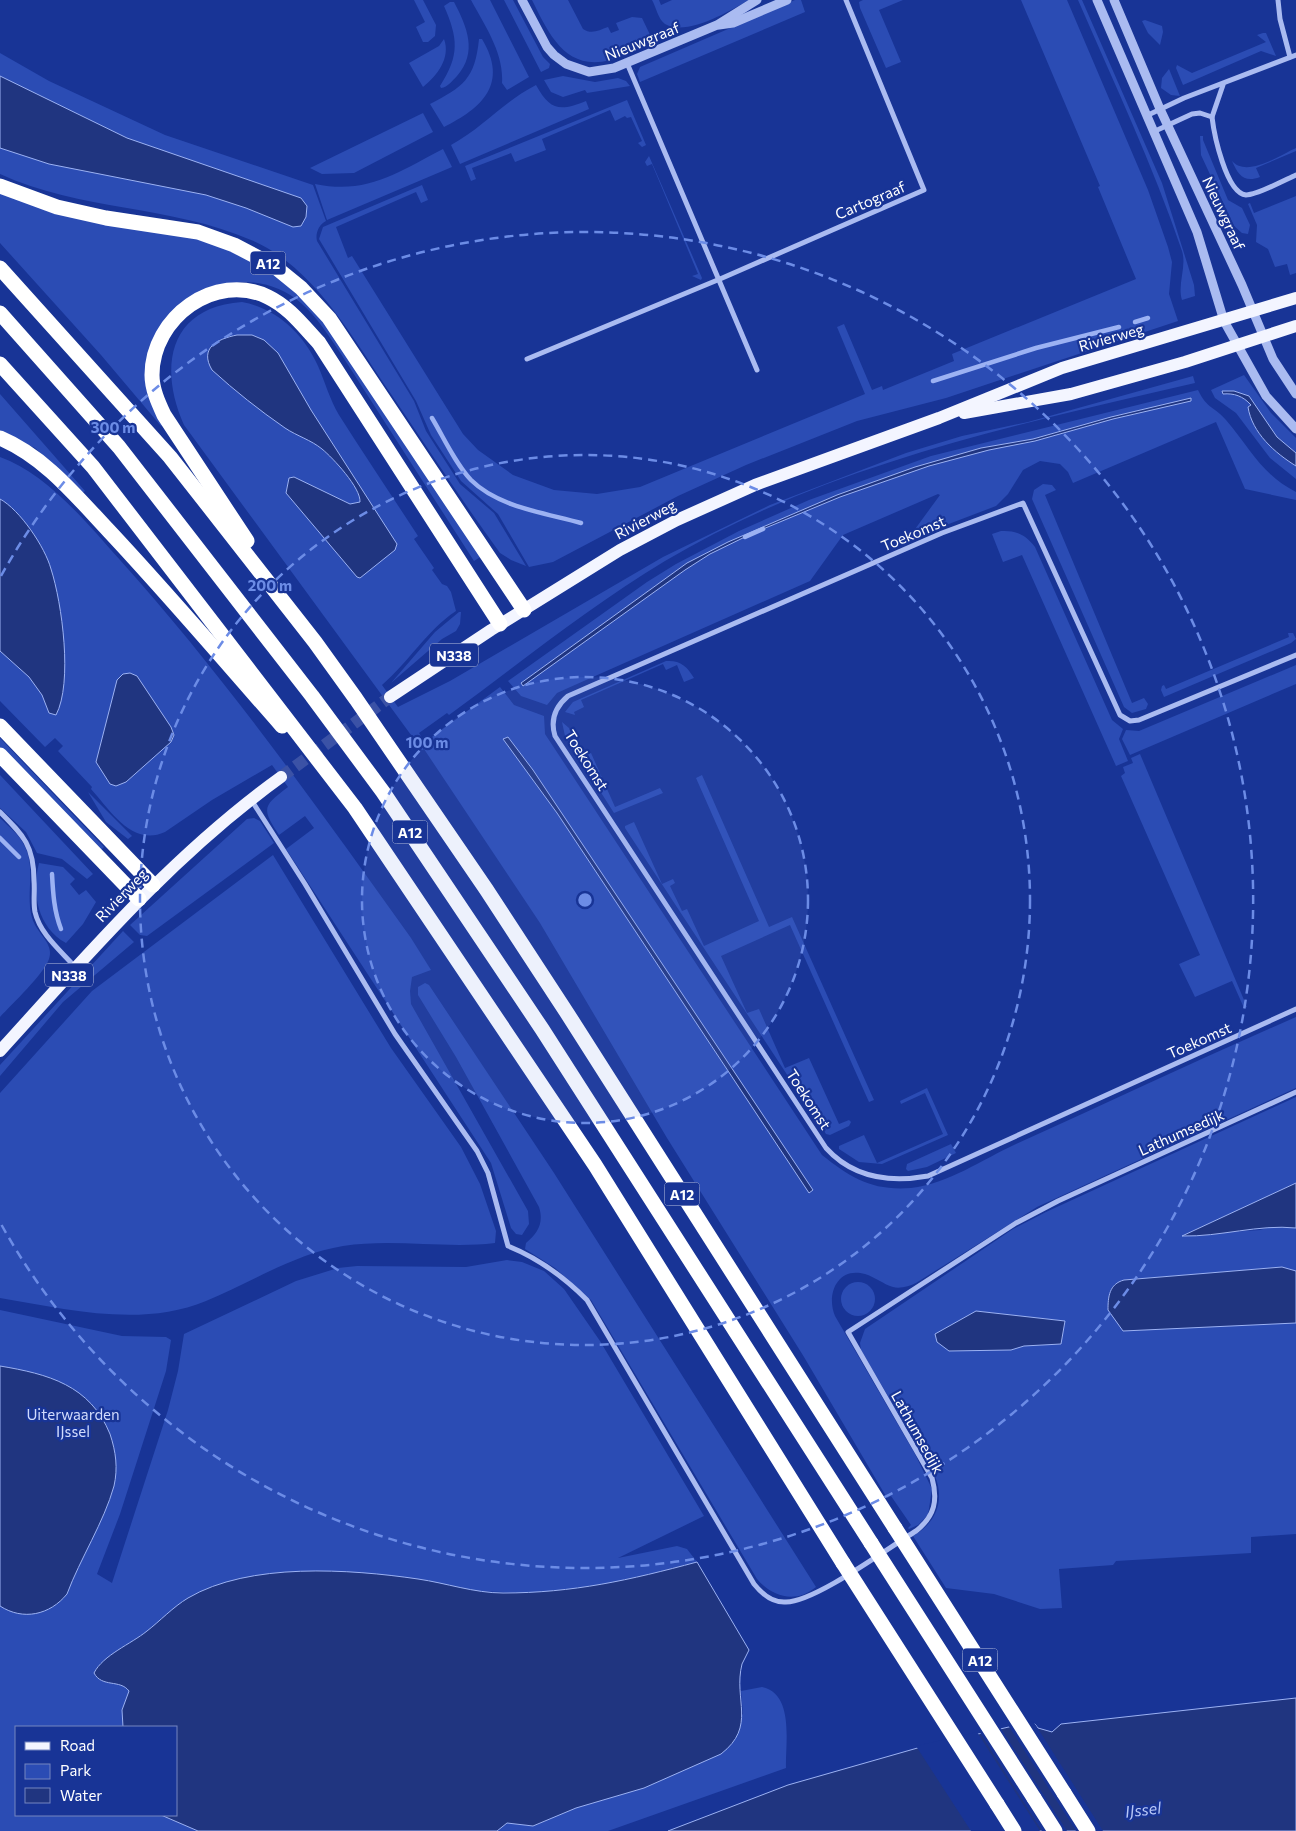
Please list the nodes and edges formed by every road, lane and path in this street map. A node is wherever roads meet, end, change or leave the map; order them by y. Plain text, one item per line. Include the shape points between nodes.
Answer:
1 (522, 0) edge
2 (757, 0) edge
3 (787, 0) edge
4 (846, 0) edge
5 (1097, 0) edge
6 (1114, 0) edge
7 (1278, 0) edge
8 (717, 25) junction
9 (1293, 56) edge
10 (627, 63) junction
11 (1223, 85) junction
12 (1160, 109) junction
13 (1146, 116) junction
14 (1212, 117) junction
15 (1167, 126) junction
16 (1153, 132) junction
17 (1296, 175) edge
18 (0, 186) edge
19 (0, 268) edge
20 (720, 279) junction
21 (1296, 298) edge
22 (1254, 312) junction
23 (0, 314) edge
24 (1224, 321) junction
25 (1296, 326) edge
26 (1263, 337) junction
27 (1237, 345) junction
28 (527, 359) dead end
29 (0, 364) edge
30 (758, 370) dead end
31 (1296, 394) edge
32 (939, 418) junction
33 (1296, 429) edge
34 (0, 438) edge
35 (524, 610) junction
36 (500, 624) junction
37 (315, 642) junction
38 (1296, 655) edge
39 (390, 697) tunnel mouth
40 (0, 726) edge
41 (0, 755) edge
42 (281, 777) tunnel mouth
43 (251, 799) junction
44 (355, 808) junction
45 (0, 812) edge
46 (153, 885) junction
47 (139, 899) junction
48 (76, 967) junction
49 (1296, 1009) edge
50 (0, 1051) edge
51 (1296, 1092) edge
52 (1014, 1831) edge
53 (1055, 1831) edge
54 (1088, 1831) edge

1 - 10 street, Nieuwgraaf via 547,47 566,64 600,72
2 - 8 street, Nieuwgraaf
3 - 8 street, Nieuwgraaf via 733,23
4 - 20 street, Cartograaf via 924,190
5 - 13 street, Nieuwgraaf
6 - 12 street, Nieuwgraaf
7 - 9 street via 1280,19
8 - 10 street, Nieuwgraaf
9 - 11 street
10 - 20 street
11 - 12 street
11 - 14 street, Nieuwgraaf
12 - 13 street
12 - 15 street, Nieuwgraaf
13 - 16 street, Nieuwgraaf
14 - 15 street via 1200,113
14 - 17 street, Nieuwgraaf via 1213,131 1234,189 1251,194
15 - 16 street
15 - 22 street, Nieuwgraaf
16 - 24 street, Nieuwgraaf via 1197,232
18 - 35 highway, A12 via 57,206 106,218 198,232 234,245 274,266 301,288 329,318
19 - 37 highway, A12 via 170,457
20 - 28 street
20 - 30 street
21 - 22 main road, Rivierweg
22 - 24 main road, Rivierweg
22 - 26 street, Nieuwgraaf
23 - 53 highway, A12, bridge via 119,447 383,792 547,1037
24 - 27 street, Nieuwgraaf
24 - 32 main road, Rivierweg via 1062,368
25 - 26 main road, Rivierweg
26 - 27 main road, Rivierweg
26 - 31 street, Nieuwgraaf
27 - 32 main road, Rivierweg via 1071,394
27 - 33 street, Nieuwgraaf via 1266,396
29 - 44 highway, A12 via 94,467
32 - 35 main road, Rivierweg via 755,485 677,520 620,550
34 - 44 highway, A12 via 32,455 85,506
35 - 36 main road, Rivierweg / N338
36 - 37 highway, A12 via 319,343 282,304 267,296 250,290 215,292 182,310 160,339 152,375 156,396 175,433
36 - 39 main road, Rivierweg / N338
37 - 54 highway, A12, bridge via 406,769 492,898
38 - 49 street, Toekomst via 1146,717 1130,721 1124,718 1023,503 942,533 568,696 557,707 553,723 555,736 826,1148 869,1176 895,1180 928,1176
40 - 46 highway
41 - 47 highway
42 - 43 main road, Rivierweg / N338
43 - 46 main road, Rivierweg / N338
43 - 51 street, Lathumsedijk via 395,1034 477,1151 488,1173 508,1246 531,1256 587,1300 754,1584 776,1601 796,1602 808,1598 916,1531 934,1508 932,1478 848,1332 1016,1223
44 - 52 highway, A12, bridge via 594,1165
45 - 48 street via 30,848 35,910 39,922
46 - 47 main road, Rivierweg / N338
47 - 48 main road, Rivierweg / N338
48 - 50 main road, Rivierweg / N338

